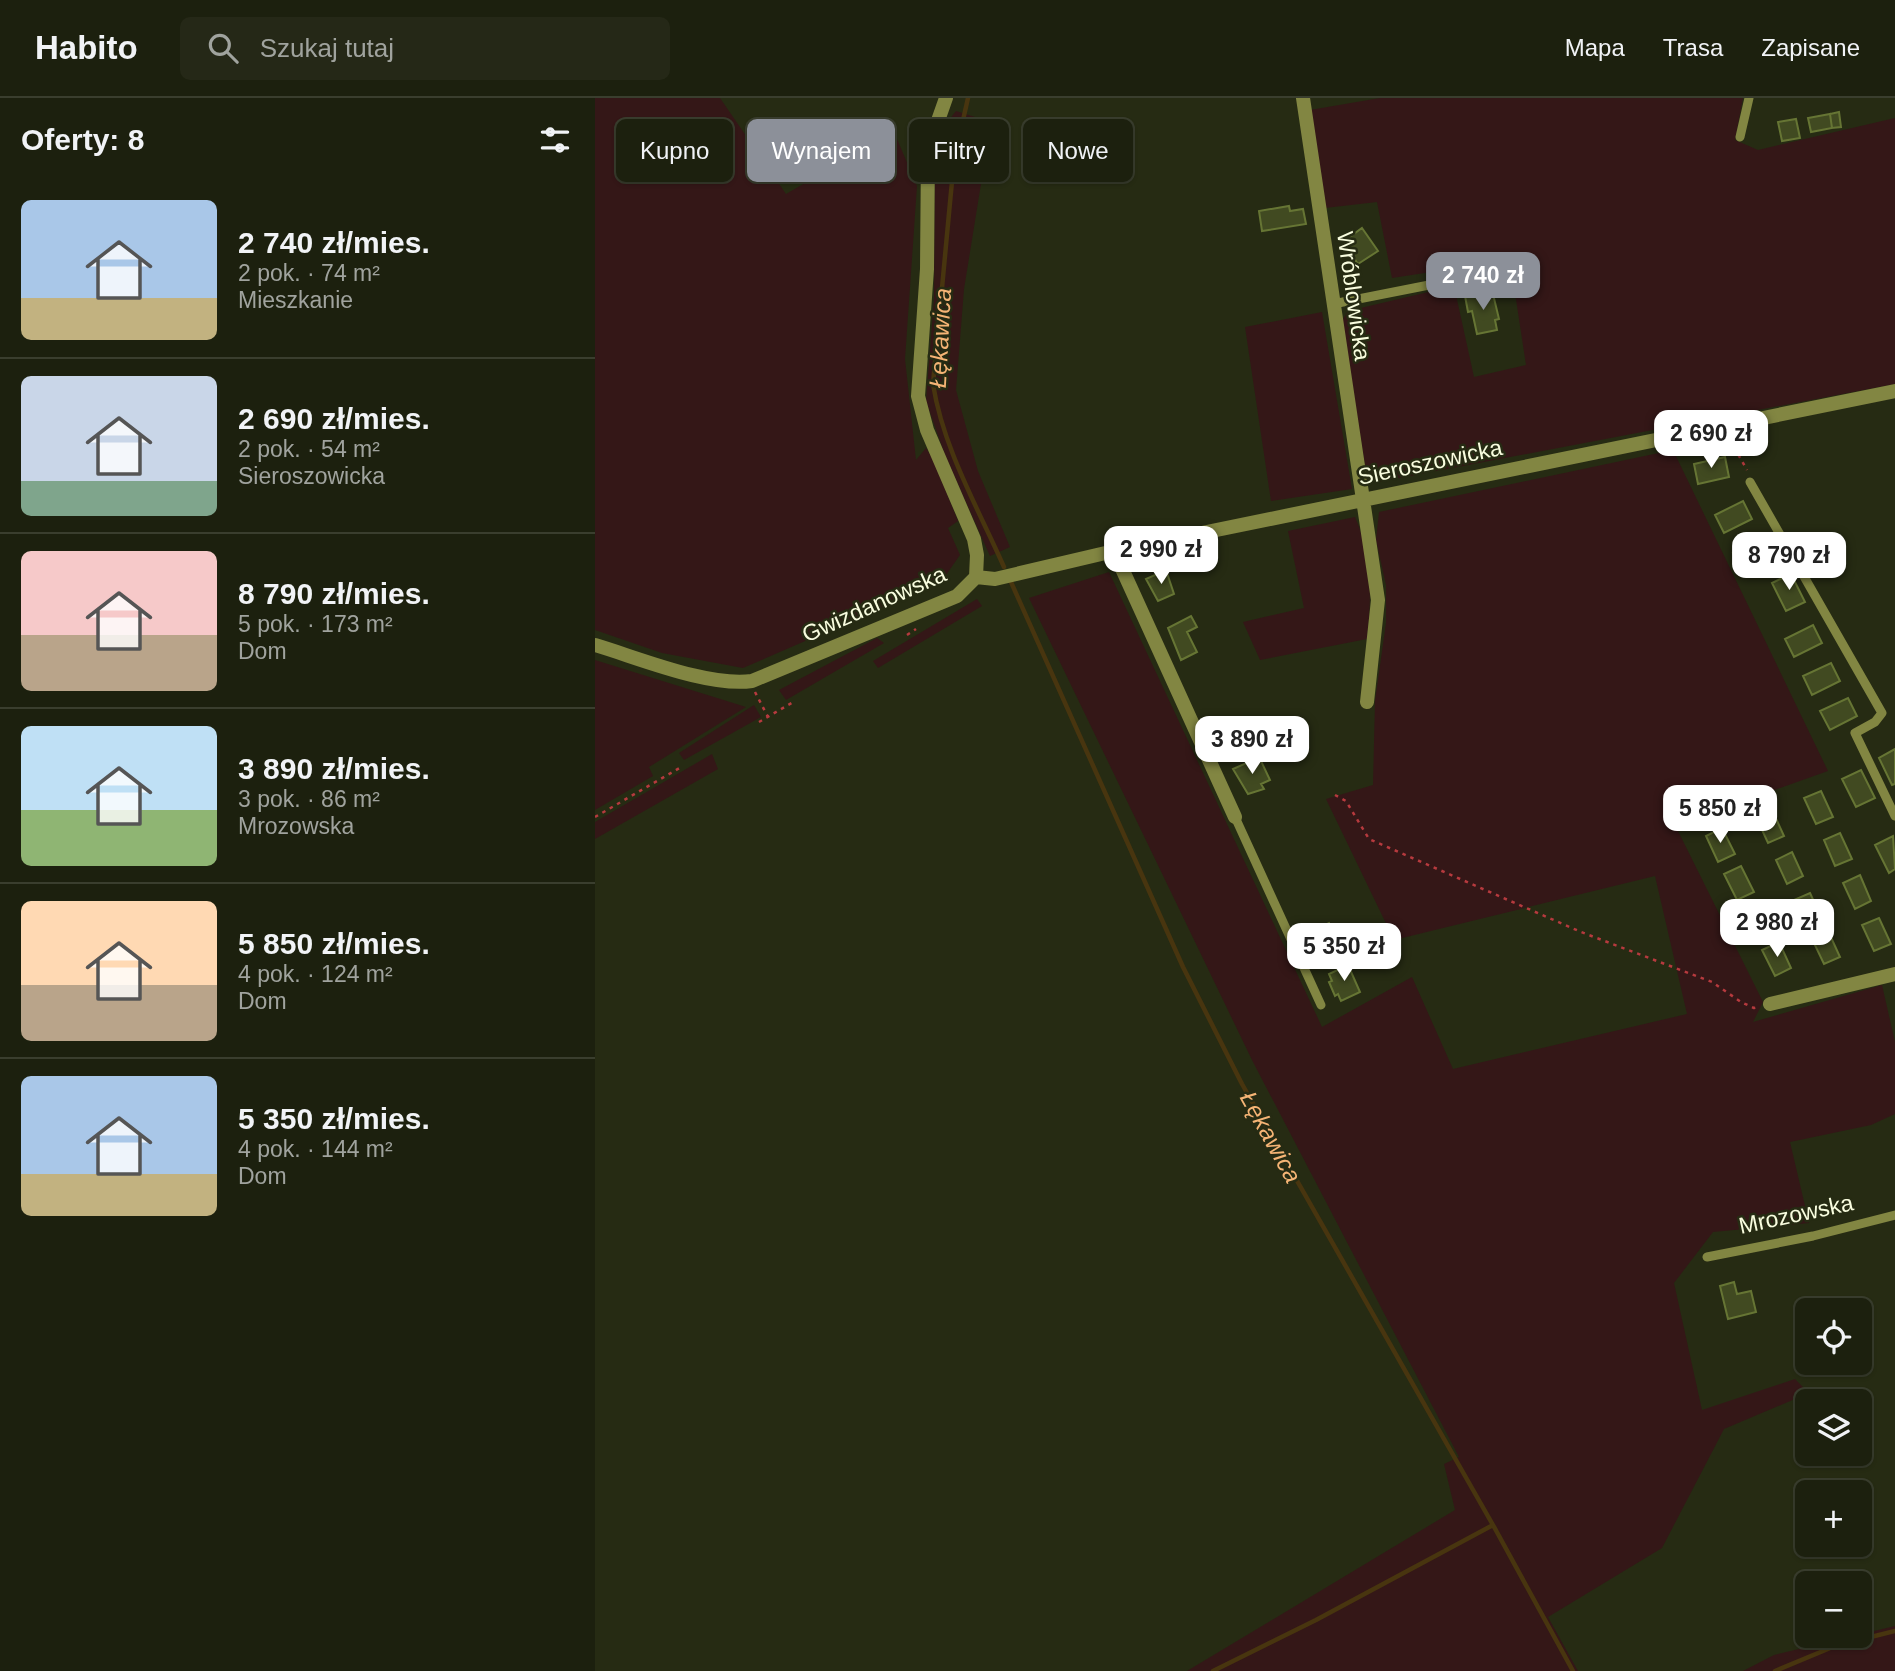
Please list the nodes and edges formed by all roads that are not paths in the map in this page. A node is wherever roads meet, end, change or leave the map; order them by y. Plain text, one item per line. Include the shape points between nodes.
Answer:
1 (946, 98) edge
2 (1303, 98) edge
3 (1749, 98) edge
4 (1740, 137) dead end
5 (1505, 270) dead end
6 (1333, 304) junction
7 (1895, 391) edge
8 (1750, 482) road end
9 (1361, 500) junction
10 (1114, 551) junction
11 (976, 577) junction
12 (595, 645) edge
13 (1367, 702) dead end
14 (1895, 816) edge
15 (1235, 817) joint
16 (1895, 974) edge
17 (1770, 1004) dead end
18 (1321, 1005) dead end
19 (1895, 1215) edge
20 (1707, 1257) dead end

1 - 11 street, Gwizdanowska via 928,149 927,269 918,396 927,430 974,539
2 - 6 street, Wróblowicka
3 - 4 lane
5 - 6 lane
6 - 9 street, Wróblowicka
7 - 9 street, Sieroszowicka
8 - 14 lane via 1882,713 1855,733
9 - 10 street, Sieroszowicka
9 - 13 street, Wróblowicka via 1378,600
10 - 11 street, Sieroszowicka via 995,579
10 - 15 street
11 - 12 street, Gwizdanowska via 957,596 736,684
15 - 18 lane
16 - 17 street
19 - 20 lane, Mrozowska

